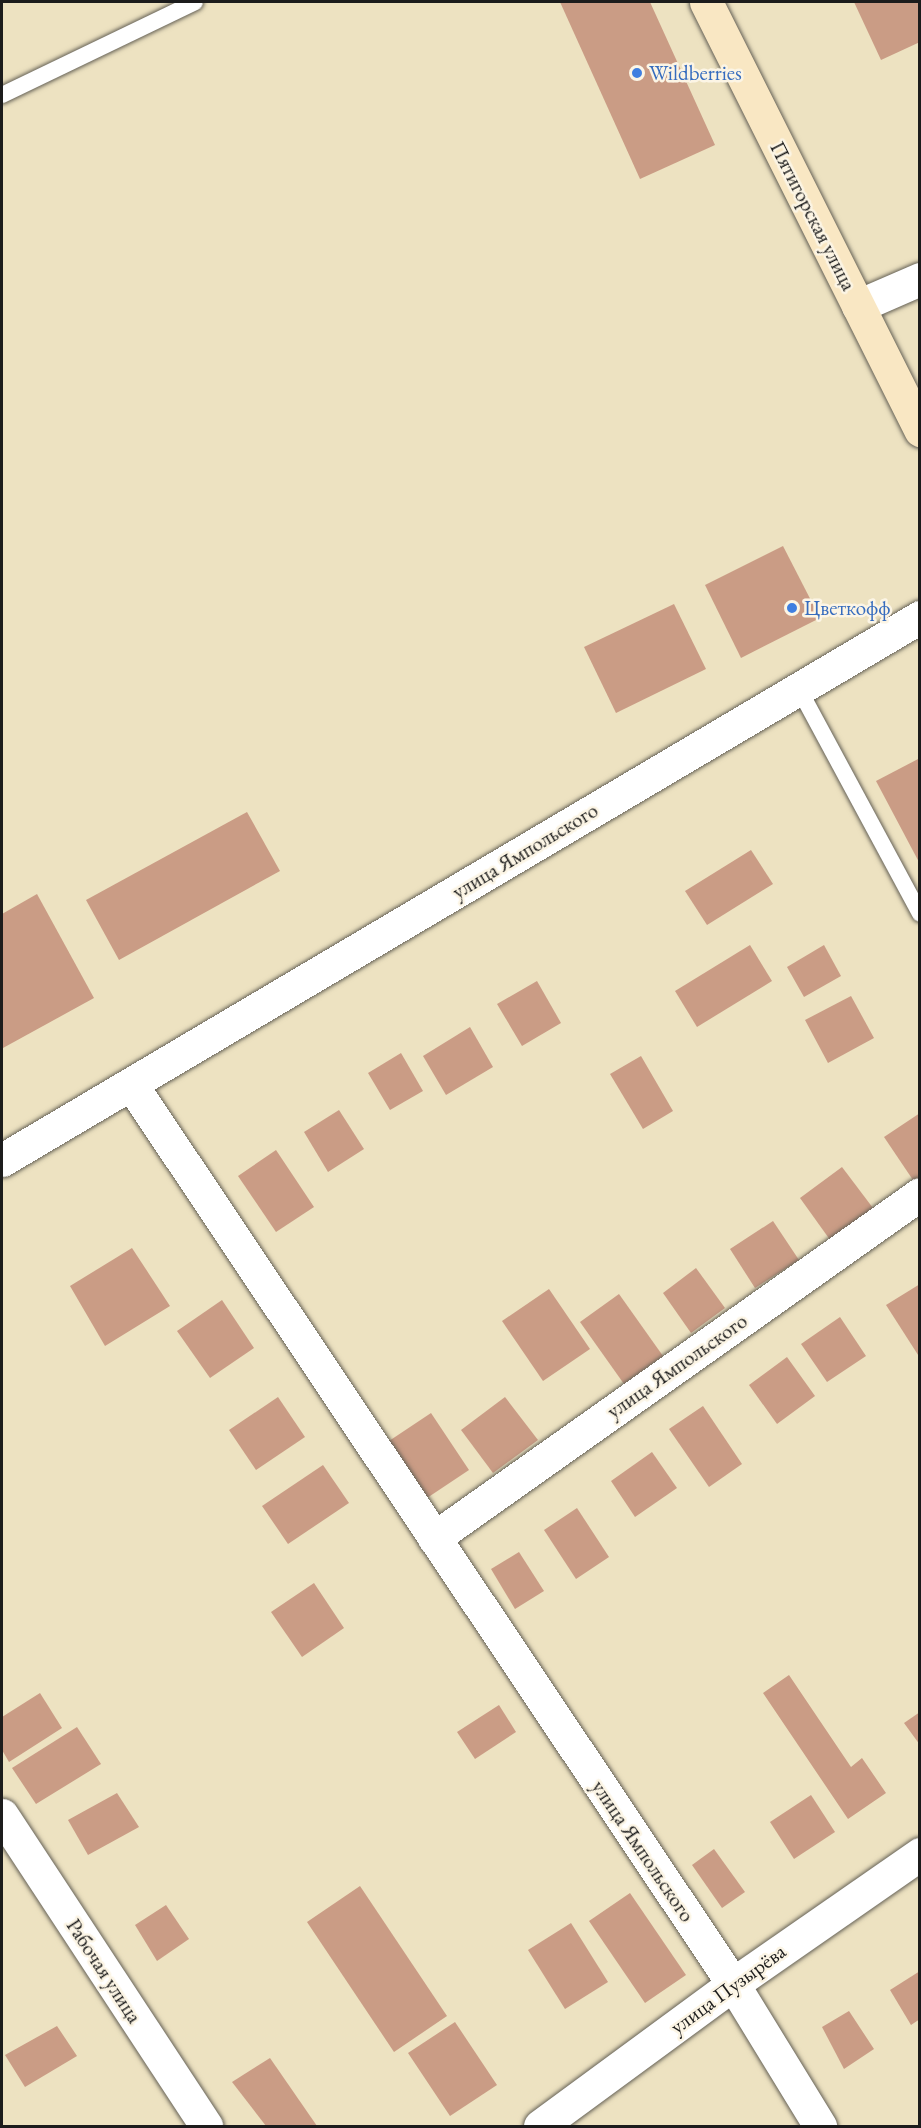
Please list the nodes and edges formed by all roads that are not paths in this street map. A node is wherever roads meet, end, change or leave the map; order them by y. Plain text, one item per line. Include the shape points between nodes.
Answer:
1 (195, 2) edge
2 (706, 2) edge
3 (2, 95) edge
4 (920, 279) edge
5 (858, 306) junction
6 (920, 430) edge
7 (920, 616) edge
8 (798, 688) junction
9 (920, 914) edge
10 (131, 1084) junction
11 (2, 1160) edge
12 (920, 1194) edge
13 (434, 1538) junction
14 (2, 1815) edge
15 (920, 1854) edge
16 (733, 1984) junction
17 (206, 2127) edge
18 (540, 2127) edge
19 (820, 2127) edge

1 - 3 lane
2 - 5 main road, Пятигорская улица
4 - 5 street
5 - 6 main road, Пятигорская улица
7 - 8 street, улица Ямпольского
8 - 9 lane
8 - 10 street, улица Ямпольского
10 - 11 street, улица Ямпольского
10 - 13 street, улица Ямпольского
12 - 13 street, улица Ямпольского
13 - 16 street, улица Ямпольского
14 - 17 street, Рабочая улица
15 - 16 street, улица Пузырёва
16 - 18 street, улица Пузырёва
16 - 19 street, улица Ямпольского

